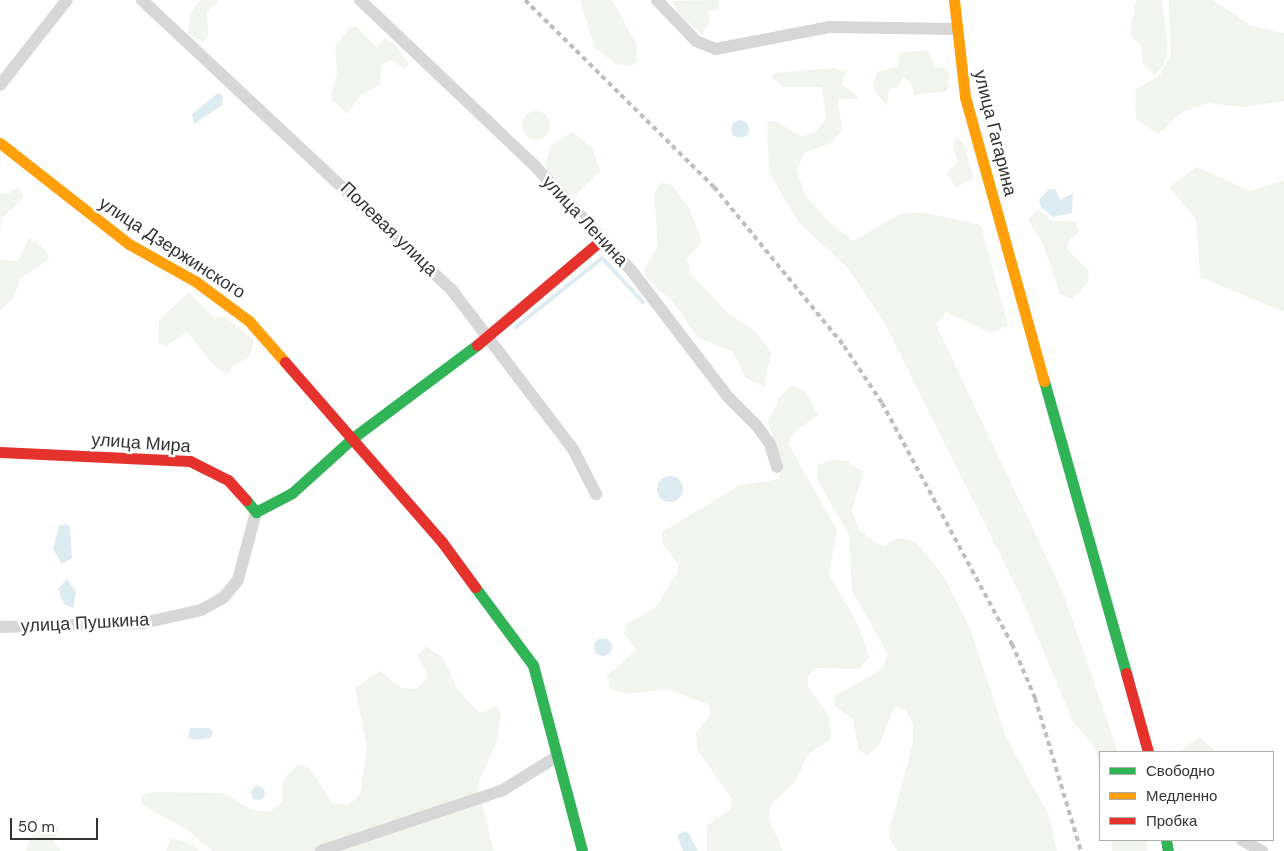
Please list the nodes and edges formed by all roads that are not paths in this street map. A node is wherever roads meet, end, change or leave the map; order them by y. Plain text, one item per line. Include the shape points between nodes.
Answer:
1 (67, 0) edge
2 (142, 0) edge
3 (360, 0) edge
4 (657, 0) edge
5 (954, 0) edge
6 (955, 29) junction
7 (0, 85) edge
8 (0, 143) edge
9 (600, 241) junction
10 (490, 336) junction
11 (354, 437) junction
12 (0, 452) edge
13 (777, 468) dead end
14 (596, 494) dead end
15 (256, 512) junction
16 (0, 627) edge
17 (1148, 751) edge
18 (556, 757) junction
19 (1244, 841) edge
20 (321, 851) edge
21 (582, 851) edge
22 (1262, 851) edge

1 - 7 street
2 - 10 street, Полевая улица via 432,269
3 - 9 street, улица Ленина via 534,165
4 - 6 street via 696,41 716,49 829,27
5 - 6 street, улица Гагарина
6 - 17 street, улица Гагарина via 965,97
8 - 11 street, улица Дзержинского via 129,244 195,281 249,322
9 - 10 street
9 - 13 street, улица Ленина via 650,293 728,397 757,426 770,444
10 - 11 street
10 - 14 street, Полевая улица via 573,449
11 - 15 street via 292,493
11 - 18 street, улица Дзержинского via 518,640 543,690
12 - 15 street, улица Мира via 190,461 228,480
15 - 16 street, улица Пушкина via 238,580 224,597 201,610 143,623
18 - 20 street via 503,790
18 - 21 street, улица Дзержинского via 577,819
19 - 22 street

